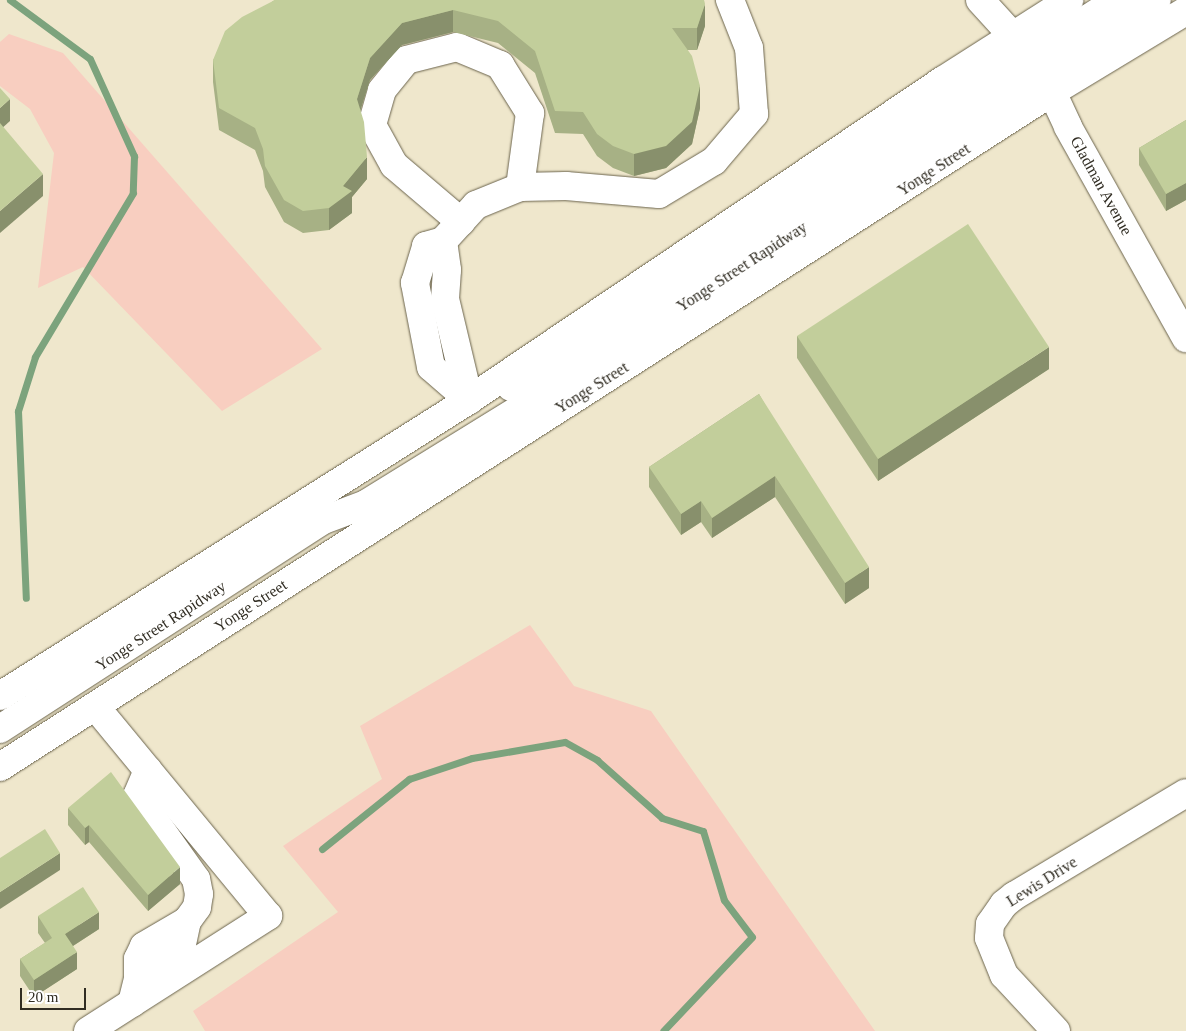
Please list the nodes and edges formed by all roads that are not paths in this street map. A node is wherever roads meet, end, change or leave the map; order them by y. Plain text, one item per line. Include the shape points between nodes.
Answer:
1 (730, 0) edge
2 (980, 0) edge
3 (1006, 0) edge
4 (1069, 0) edge
5 (1117, 0) edge
6 (1157, 0) edge
7 (1186, 11) edge
8 (1033, 65) junction
9 (520, 187) junction
10 (452, 231) junction
11 (1186, 338) edge
12 (469, 400) junction
13 (0, 696) edge
14 (95, 706) junction
15 (0, 729) edge
16 (0, 767) edge
17 (148, 770) junction
18 (1186, 793) edge
19 (135, 991) junction
20 (88, 1031) edge
21 (1056, 1031) edge

1 - 9 main road via 749,48 754,114 714,161 659,194 566,186
2 - 8 main road
3 - 8 main road
4 - 8 main road, Yonge Street
5 - 8 main road, Yonge Street Rapidway
6 - 8 main road, Yonge Street Rapidway
7 - 8 main road, Yonge Street
8 - 11 main road, Gladman Avenue
8 - 12 main road, Yonge Street
8 - 14 main road, Yonge Street
8 - 15 main road, Yonge Street Rapidway via 352,488 321,522
9 - 10 main road via 476,205
9 - 10 main road via 530,113 500,65 456,47 406,60 382,90 372,126 394,165
10 - 12 main road via 426,246 415,283 423,340 431,367
12 - 13 main road, Yonge Street
14 - 16 main road, Yonge Street
14 - 17 main road
17 - 19 main road via 137,796 196,879 198,907 187,921 182,944
17 - 19 main road via 268,916
18 - 21 main road, Lewis Drive via 1014,896 990,924 989,938 1004,975
19 - 20 main road

